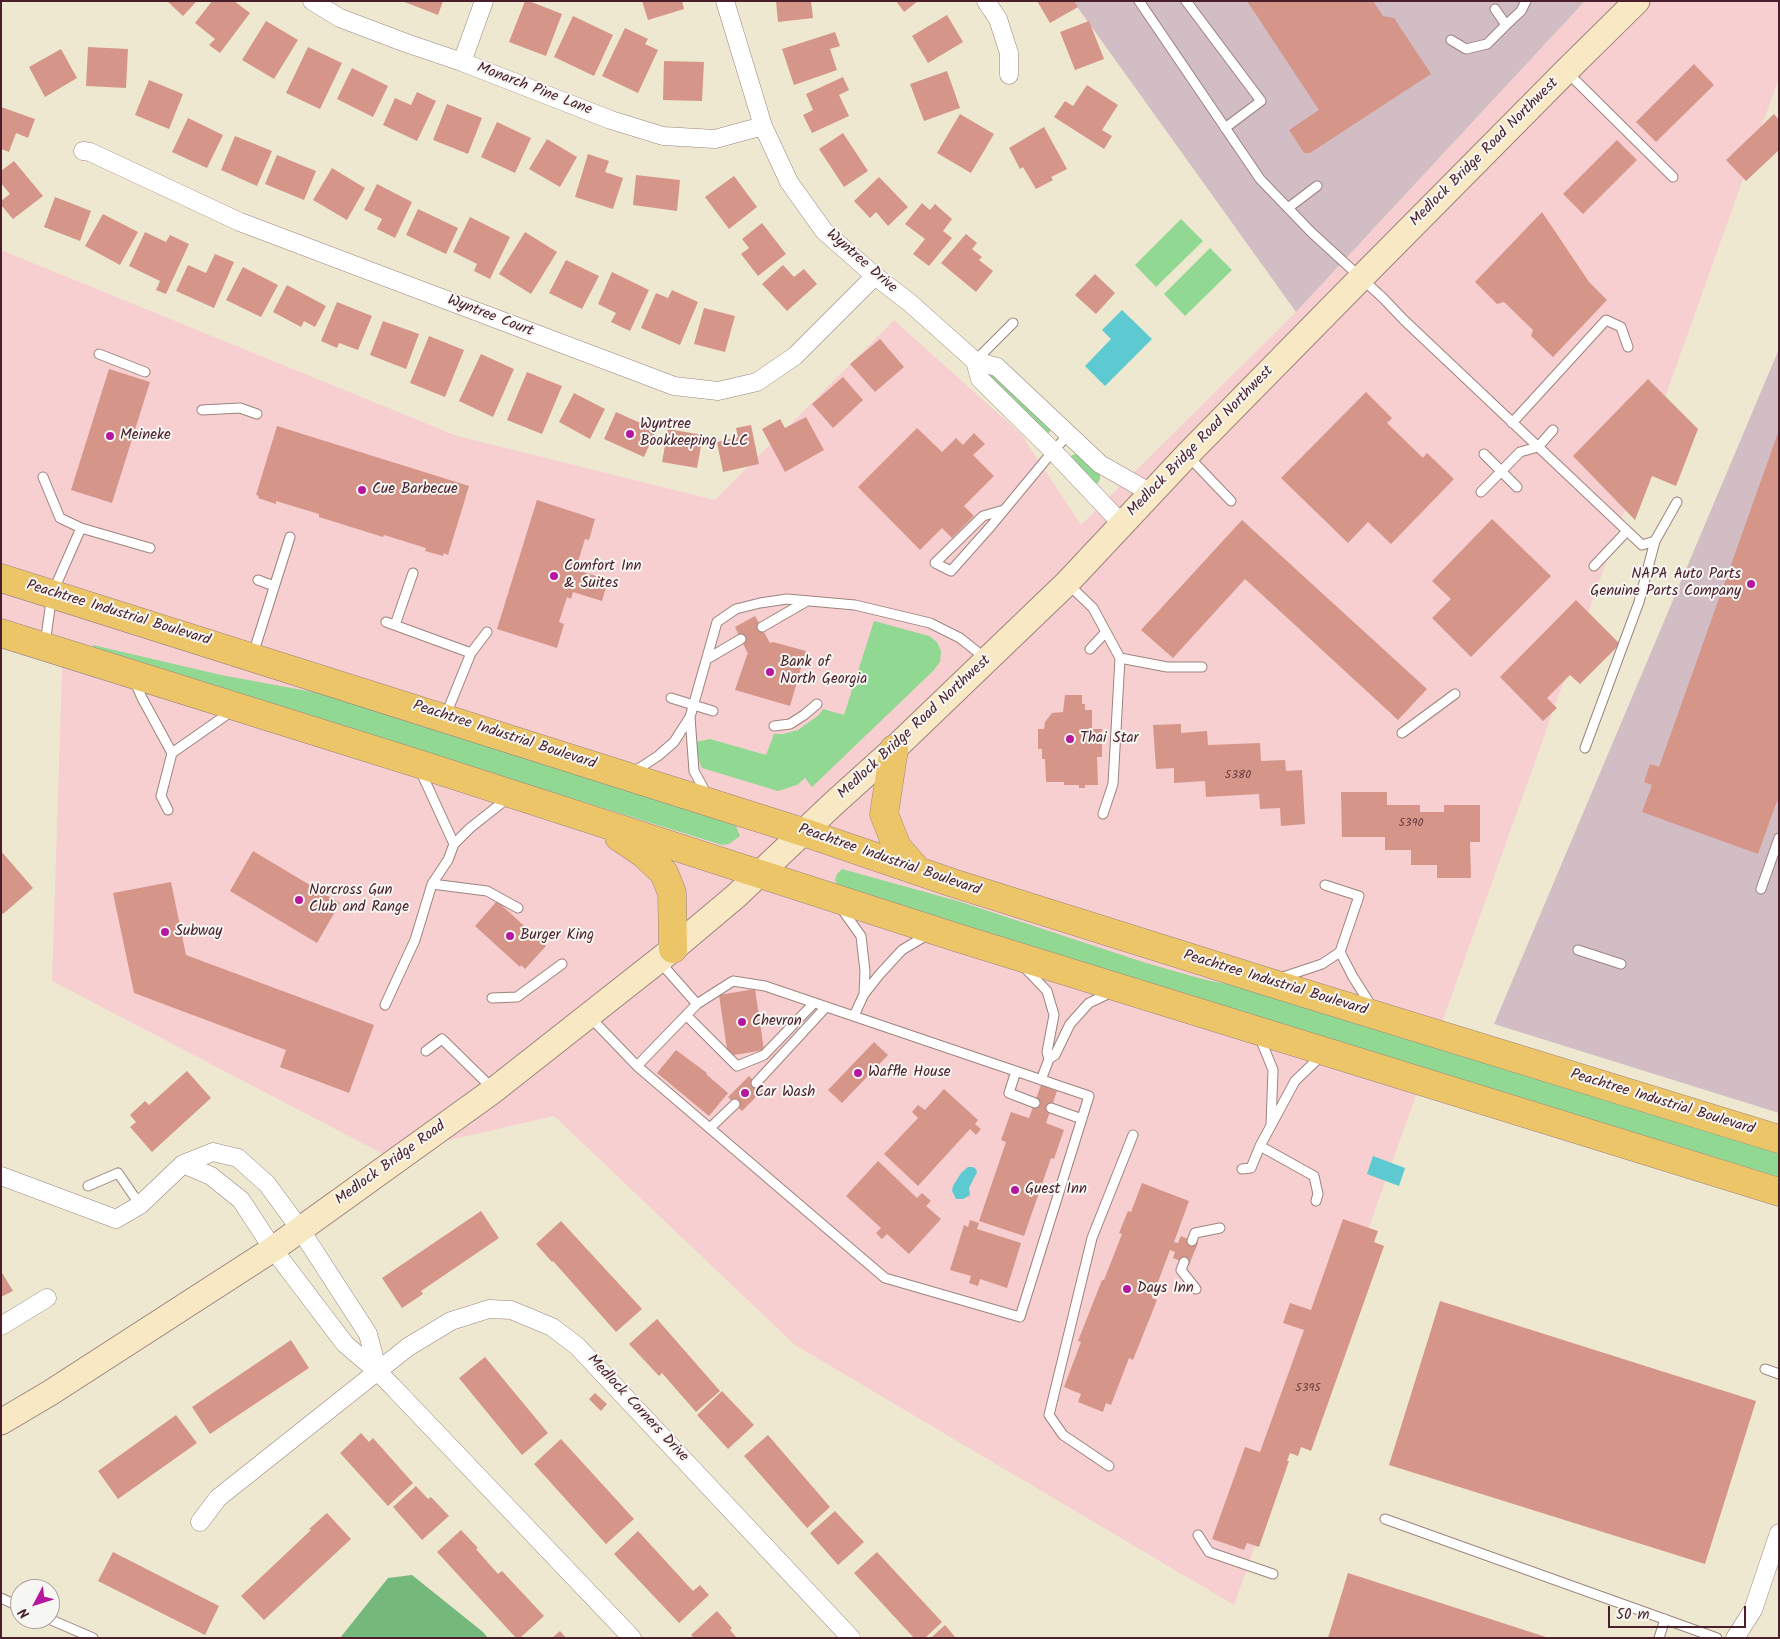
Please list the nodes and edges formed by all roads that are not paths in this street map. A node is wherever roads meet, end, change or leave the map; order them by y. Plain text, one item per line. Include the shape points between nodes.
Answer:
1 (312, 1) edge
2 (484, 1) edge
3 (726, 1) edge
4 (986, 1) edge
5 (1139, 1) edge
6 (1186, 1) edge
7 (1526, 1) edge
8 (1637, 1) edge
9 (1495, 9) dead end
10 (1506, 25) junction
11 (1451, 40) dead end
12 (462, 62) junction
13 (1566, 71) junction
14 (1009, 75) dead end
15 (763, 126) junction
16 (1225, 128) junction
17 (83, 151) dead end
18 (1673, 177) dead end
19 (1317, 186) dead end
20 (1288, 208) junction
21 (875, 276) junction
22 (1361, 278) junction
23 (1013, 323) dead end
24 (1628, 347) dead end
25 (99, 354) dead end
26 (975, 361) junction
27 (145, 372) dead end
28 (202, 410) dead end
29 (257, 414) dead end
30 (1512, 423) junction
31 (1552, 430) dead end
32 (1070, 434) junction
33 (1538, 447) junction
34 (1053, 451) junction
35 (1484, 454) dead end
36 (1187, 455) junction
37 (1502, 471) junction
38 (43, 477) dead end
39 (1517, 486) dead end
40 (1481, 492) dead end
41 (1151, 493) junction
42 (1231, 501) dead end
43 (1677, 502) dead end
44 (1004, 510) junction
45 (1122, 524) junction
46 (81, 528) junction
47 (1626, 531) junction
48 (290, 537) dead end
49 (1655, 541) junction
50 (150, 548) dead end
51 (1594, 566) dead end
52 (413, 572) dead end
53 (1, 578) edge
54 (258, 580) dead end
55 (1067, 583) junction
56 (274, 586) junction
57 (52, 594) junction
58 (808, 601) junction
59 (386, 622) dead end
60 (395, 626) junction
61 (762, 627) dead end
62 (487, 632) dead end
63 (1, 633) edge
64 (1105, 633) junction
65 (741, 639) dead end
66 (45, 646) junction
67 (1090, 649) dead end
68 (471, 653) junction
69 (253, 657) junction
70 (1120, 658) junction
71 (707, 659) junction
72 (987, 660) junction
73 (1202, 667) dead end
74 (132, 674) junction
75 (1455, 694) dead end
76 (671, 698) dead end
77 (818, 704) dead end
78 (693, 706) junction
79 (239, 707) junction
80 (713, 711) dead end
81 (690, 717) junction
82 (444, 718) junction
83 (774, 726) dead end
84 (1402, 733) dead end
85 (1586, 748) dead end
86 (894, 749) junction
87 (172, 753) junction
88 (416, 763) junction
89 (627, 776) junction
90 (513, 794) junction
91 (710, 802) junction
92 (168, 810) dead end
93 (1103, 814) dead end
94 (598, 822) junction
95 (803, 832) junction
96 (1779, 838) edge
97 (454, 844) junction
98 (918, 871) junction
99 (758, 874) junction
100 (432, 884) junction
101 (1324, 885) dead end
102 (1760, 889) dead end
103 (835, 899) junction
104 (518, 908) dead end
105 (934, 930) junction
106 (1578, 950) dead end
107 (1340, 952) junction
108 (666, 954) junction
109 (1012, 955) junction
110 (562, 964) dead end
111 (1622, 964) dead end
112 (1268, 982) junction
113 (1121, 988) junction
114 (864, 994) junction
115 (492, 998) dead end
116 (814, 1003) junction
117 (696, 1004) junction
118 (385, 1005) dead end
119 (826, 1007) junction
120 (686, 1015) junction
121 (589, 1016) junction
122 (854, 1016) junction
123 (1378, 1016) junction
124 (1257, 1030) junction
125 (426, 1051) dead end
126 (1326, 1052) junction
127 (1049, 1059) junction
128 (637, 1066) junction
129 (1016, 1071) junction
130 (1041, 1080) junction
131 (756, 1083) dead end
132 (494, 1090) junction
133 (1035, 1102) dead end
134 (735, 1104) dead end
135 (1051, 1108) dead end
136 (1082, 1119) junction
137 (1270, 1127) junction
138 (710, 1128) junction
139 (1133, 1135) dead end
140 (1779, 1139) edge
141 (1260, 1146) junction
142 (183, 1164) junction
143 (1242, 1169) dead end
144 (1, 1176) edge
145 (88, 1186) dead end
146 (1779, 1192) edge
147 (1316, 1201) dead end
148 (140, 1205) junction
149 (1220, 1228) dead end
150 (300, 1229) junction
151 (1192, 1241) dead end
152 (273, 1249) junction
153 (1184, 1262) dead end
154 (1196, 1289) dead end
155 (48, 1298) dead end
156 (1, 1326) edge
157 (1765, 1369) dead end
158 (378, 1372) junction
159 (1779, 1374) edge
160 (1, 1422) edge
161 (1109, 1466) dead end
162 (1385, 1519) dead end
163 (200, 1522) dead end
164 (1779, 1533) edge
165 (1198, 1535) dead end
166 (1273, 1574) dead end
167 (1665, 1619) junction
168 (60, 1624) edge
169 (93, 1638) edge
170 (632, 1638) edge
171 (851, 1638) edge
172 (1658, 1638) edge
173 (1717, 1638) edge
174 (1735, 1638) edge

1 - 12 street, Monarch Pine Lane via 340,18
2 - 12 street
3 - 15 street, Wyntree Drive
4 - 14 street via 998,19 1009,53
5 - 16 lane
6 - 16 lane via 1261,101
7 - 10 lane
8 - 13 street, Medlock Bridge Road Northwest
9 - 10 lane
10 - 11 lane via 1487,44 1466,49
12 - 15 street, Monarch Pine Lane via 611,120 662,136 715,139
13 - 18 lane
13 - 22 street, Medlock Bridge Road Northwest
15 - 21 street, Wyntree Drive via 789,182 824,230
16 - 20 lane via 1260,179
17 - 21 street, Wyntree Court via 240,222 674,386 718,391 757,382 795,356
19 - 20 lane
20 - 22 lane
21 - 26 street, Wyntree Drive
22 - 30 lane
22 - 36 street, Medlock Bridge Road Northwest
23 - 26 lane
24 - 30 lane via 1621,327 1606,320
25 - 27 lane
26 - 32 street, Wyntree Drive via 997,367
26 - 34 street, Wyntree Drive via 980,379
28 - 29 lane via 240,408
30 - 33 lane
31 - 33 lane
32 - 34 lane
32 - 41 street, Wyntree Drive via 1100,464
33 - 37 lane via 1520,452
33 - 47 lane
34 - 44 lane
34 - 45 street, Wyntree Drive
35 - 37 lane
36 - 41 street, Medlock Bridge Road Northwest
36 - 42 lane
37 - 39 lane
37 - 40 lane
38 - 46 lane via 60,518
41 - 45 street, Medlock Bridge Road Northwest
43 - 49 lane
44 - 44 lane via 951,572 935,563 983,516
45 - 55 street, Medlock Bridge Road Northwest
46 - 50 lane
46 - 57 lane
47 - 49 lane via 1642,545
47 - 51 lane
48 - 56 lane
49 - 85 lane via 1639,602
52 - 60 lane
53 - 57 highway, Peachtree Industrial Boulevard
54 - 56 lane
55 - 64 lane via 1093,608
55 - 72 street, Medlock Bridge Road Northwest
56 - 69 lane
57 - 66 lane
57 - 69 highway, Peachtree Industrial Boulevard
58 - 61 lane
58 - 71 lane via 778,600 736,609 717,622
58 - 72 lane via 855,605 930,623 960,638
59 - 60 lane
60 - 68 lane
62 - 68 lane
63 - 66 highway
64 - 67 lane
64 - 70 lane
65 - 71 lane
66 - 74 highway
68 - 82 lane
69 - 82 highway, Peachtree Industrial Boulevard
70 - 73 lane via 1167,667
70 - 93 lane via 1113,784
71 - 78 lane
72 - 86 street, Medlock Bridge Road Northwest
74 - 79 highway
74 - 87 lane
75 - 84 lane
76 - 78 lane
77 - 83 lane via 790,724
78 - 80 lane
78 - 81 lane
79 - 87 lane
79 - 88 highway
81 - 89 lane via 674,742
81 - 91 lane via 694,771
82 - 89 highway, Peachtree Industrial Boulevard
86 - 95 street, Medlock Bridge Road Northwest
86 - 98 highway via 884,814 897,847
87 - 92 lane via 161,796
88 - 90 highway
88 - 97 lane
89 - 91 highway, Peachtree Industrial Boulevard
90 - 94 highway
90 - 97 lane
91 - 95 highway, Peachtree Industrial Boulevard
94 - 99 highway
94 - 108 highway via 644,854 664,873 672,893
95 - 98 highway, Peachtree Industrial Boulevard
95 - 99 street, Medlock Bridge Road Northwest
96 - 102 lane
97 - 100 lane
98 - 112 highway, Peachtree Industrial Boulevard
99 - 103 highway
99 - 108 street, Medlock Bridge Road
100 - 104 lane via 487,891
100 - 118 lane via 415,940
101 - 107 lane via 1359,896
103 - 105 highway
103 - 114 lane via 861,936
105 - 109 highway
105 - 114 lane via 902,950
106 - 111 lane
107 - 112 lane via 1322,964
107 - 123 lane
108 - 117 lane
108 - 121 street, Medlock Bridge Road
109 - 113 highway
109 - 127 lane via 1048,991 1054,1015 1047,1052
110 - 115 lane via 517,997
112 - 123 highway, Peachtree Industrial Boulevard
113 - 124 highway
113 - 127 lane via 1089,1003 1070,1024 1055,1055
114 - 122 lane
116 - 117 lane via 765,986 733,981
116 - 119 lane
116 - 120 lane via 764,1055 737,1066
117 - 120 lane
119 - 122 lane
119 - 131 lane
120 - 128 lane
121 - 128 lane
121 - 132 street, Medlock Bridge Road
122 - 129 lane
123 - 140 highway, Peachtree Industrial Boulevard
124 - 126 highway
124 - 137 lane via 1273,1070
125 - 132 lane via 442,1039
126 - 137 lane via 1295,1081
126 - 146 highway
127 - 130 lane
128 - 138 lane
129 - 130 lane
129 - 133 lane via 1009,1093
130 - 136 lane via 1089,1096
132 - 150 street, Medlock Bridge Road
134 - 138 lane
135 - 136 lane
136 - 138 lane via 1020,1317 885,1278
137 - 141 lane
139 - 161 lane via 1092,1238 1049,1415 1063,1435
141 - 143 lane via 1251,1168
141 - 147 lane via 1314,1176 1318,1194
142 - 148 street
142 - 150 street via 213,1152 238,1158 267,1184
142 - 152 street via 211,1176 241,1200
144 - 148 street via 116,1219
145 - 148 lane via 118,1173
149 - 151 lane via 1195,1233
150 - 152 street, Medlock Bridge Road
150 - 158 street via 368,1334
152 - 158 street via 345,1344
152 - 160 street, Medlock Bridge Road
153 - 154 lane via 1181,1270
155 - 156 street
157 - 159 lane
158 - 163 street, Medlock Corners Drive via 218,1498
158 - 170 street
158 - 171 street, Medlock Corners Drive via 408,1347 452,1321 489,1309 511,1310 552,1327 577,1346
162 - 167 lane
164 - 174 street via 1753,1610
165 - 166 lane via 1209,1552
167 - 172 lane
167 - 173 lane
168 - 169 lane

